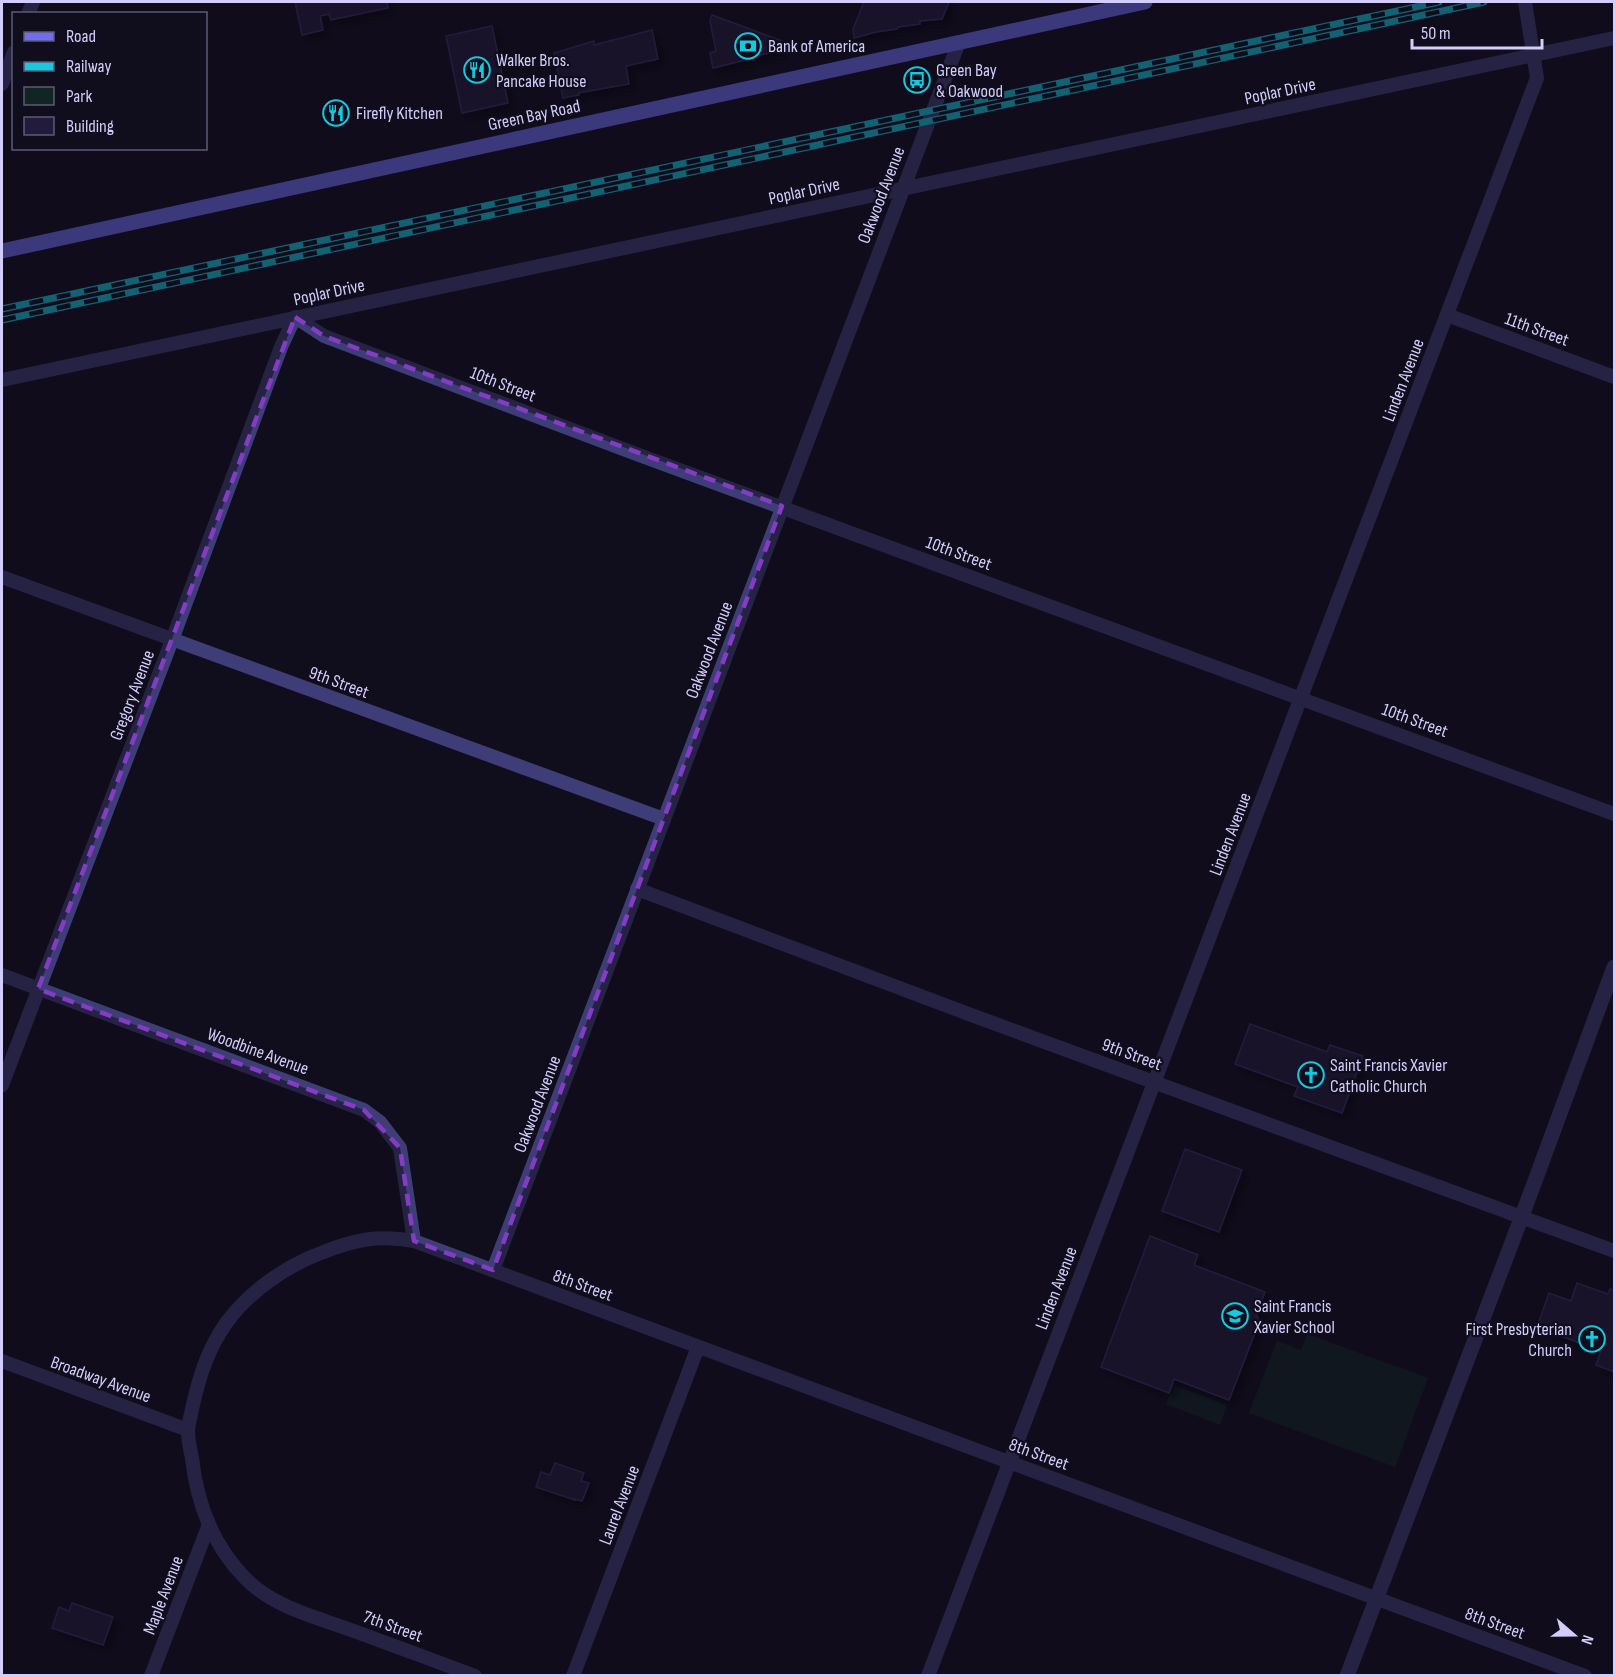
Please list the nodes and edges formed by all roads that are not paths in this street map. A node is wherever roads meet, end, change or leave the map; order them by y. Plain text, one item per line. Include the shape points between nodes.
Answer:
1 (1145, 2) edge
2 (1525, 2) edge
3 (1614, 38) edge
4 (959, 42) junction
5 (1535, 55) junction
6 (12, 57) edge
7 (2, 84) edge
8 (904, 189) junction
9 (2, 251) edge
10 (1447, 315) junction
11 (295, 318) junction
12 (1614, 377) edge
13 (2, 380) edge
14 (782, 506) junction
15 (2, 578) edge
16 (172, 640) junction
17 (1301, 697) junction
18 (1614, 814) edge
19 (664, 819) junction
20 (637, 890) junction
21 (1614, 967) edge
22 (2, 975) edge
23 (38, 989) junction
24 (1155, 1081) junction
25 (2, 1085) edge
26 (1522, 1216) junction
27 (414, 1241) junction
28 (1614, 1251) edge
29 (487, 1268) junction
30 (698, 1347) junction
31 (2, 1361) edge
32 (188, 1430) junction
33 (1010, 1462) junction
34 (208, 1527) junction
35 (1377, 1598) junction
36 (151, 1676) edge
37 (474, 1676) edge
38 (573, 1676) edge
39 (928, 1676) edge
40 (1347, 1676) edge
41 (1585, 1676) edge

1 - 4 main road, Green Bay Road
2 - 5 street, Linden Avenue
3 - 5 street, Poplar Drive
4 - 8 street, Oakwood Avenue
4 - 9 main road, Green Bay Road
5 - 8 street, Poplar Drive
5 - 10 street, Linden Avenue via 1537,78
6 - 7 street
8 - 11 street, Poplar Drive
8 - 14 street, Oakwood Avenue
10 - 12 street, 11th Street
10 - 17 street, Linden Avenue
11 - 13 street, Poplar Drive
11 - 14 street, 10th Street via 324,336
11 - 16 street, Gregory Avenue
14 - 17 street, 10th Street
14 - 19 street, Oakwood Avenue
15 - 16 street, 9th Street
16 - 19 street, 9th Street
16 - 23 street, Gregory Avenue
17 - 18 street, 10th Street
17 - 24 street, Linden Avenue
19 - 20 street, Oakwood Avenue
20 - 24 street, 9th Street
20 - 29 street, Oakwood Avenue
21 - 26 street
22 - 23 street, Woodbine Avenue
23 - 25 street, Gregory Avenue
23 - 27 street, Woodbine Avenue via 364,1110 380,1122 400,1148
24 - 26 street, 9th Street
24 - 33 street, Linden Avenue
26 - 28 street, 9th Street
26 - 35 street
27 - 29 street, 8th Street
27 - 32 street, 8th Street via 388,1237 336,1247 285,1270 252,1296 228,1321 208,1354
29 - 30 street, 8th Street
30 - 33 street, 8th Street
30 - 38 street, Laurel Avenue
31 - 32 street, Broadway Avenue
32 - 34 street, 7th Street via 195,1483
33 - 35 street, 8th Street
33 - 39 street, Linden Avenue
34 - 36 street, Maple Avenue
34 - 37 street, 7th Street via 247,1581 271,1598
35 - 40 street
35 - 41 street, 8th Street

